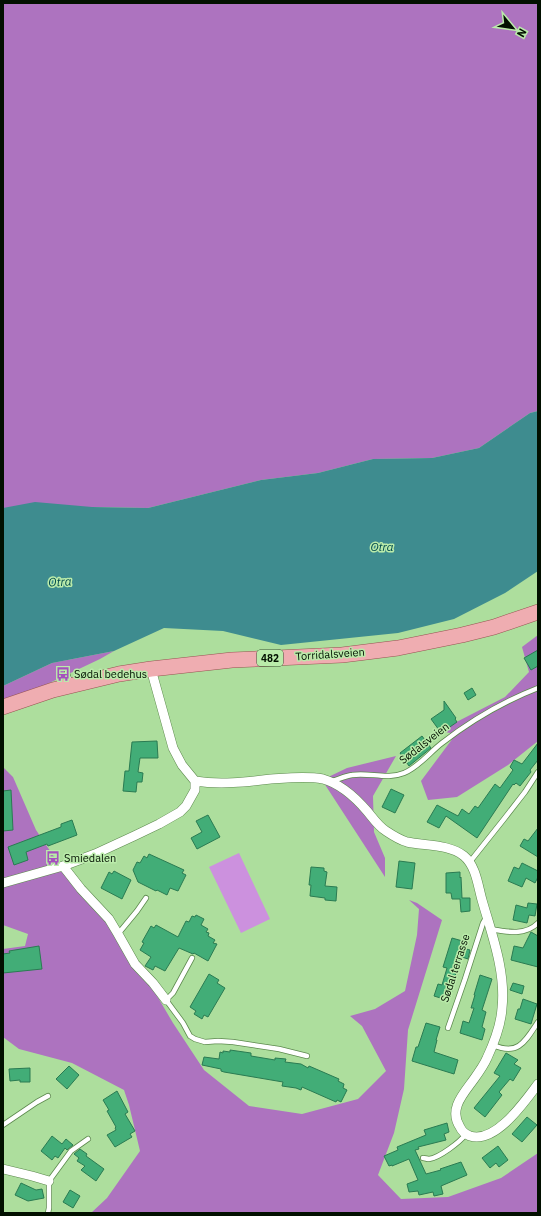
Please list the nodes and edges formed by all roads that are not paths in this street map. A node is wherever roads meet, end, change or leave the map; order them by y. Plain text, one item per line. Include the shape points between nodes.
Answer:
1 (538, 612) edge
2 (151, 669) junction
3 (538, 688) edge
4 (3, 707) edge
5 (538, 772) edge
6 (195, 781) junction
7 (328, 782) junction
8 (469, 863) junction
9 (63, 866) junction
10 (3, 883) edge
11 (146, 898) dead end
12 (487, 916) junction
13 (538, 923) edge
14 (490, 929) junction
15 (118, 934) junction
16 (192, 958) dead end
17 (166, 1000) junction
18 (538, 1022) edge
19 (448, 1028) dead end
20 (493, 1045) junction
21 (307, 1056) dead end
22 (538, 1084) edge
23 (48, 1096) dead end
24 (3, 1125) edge
25 (466, 1134) junction
26 (88, 1139) dead end
27 (423, 1158) dead end
28 (3, 1169) edge
29 (49, 1181) junction
30 (48, 1213) edge

1 - 2 main road, Torridalsveien / 482 via 494,627 398,648 342,655 232,660
2 - 4 main road, Torridalsveien / 482 via 69,679 53,690
2 - 6 street via 173,748
3 - 7 lane, Sødalsveien via 512,698 487,712 442,743 404,774 353,774
5 - 8 lane via 509,814
6 - 7 street, Sødalsveien via 236,783 299,778
6 - 9 street via 195,790 180,812 95,854
7 - 8 street via 347,791 376,823 391,835 406,841 460,853
8 - 12 street
9 - 10 street
9 - 15 street via 81,890 109,919
11 - 15 lane
12 - 14 street
12 - 19 lane, Sødal terrasse
13 - 14 lane via 526,931
14 - 20 street via 503,997
15 - 17 street via 135,964
16 - 17 lane via 173,993
17 - 21 lane via 194,1039 205,1042 233,1042
18 - 20 lane via 517,1047 508,1050
20 - 25 street via 456,1107 457,1123
22 - 25 street via 517,1111 490,1134 477,1137
23 - 24 lane
25 - 27 lane via 445,1152 430,1159
26 - 29 lane via 71,1152
28 - 29 street
29 - 30 lane

